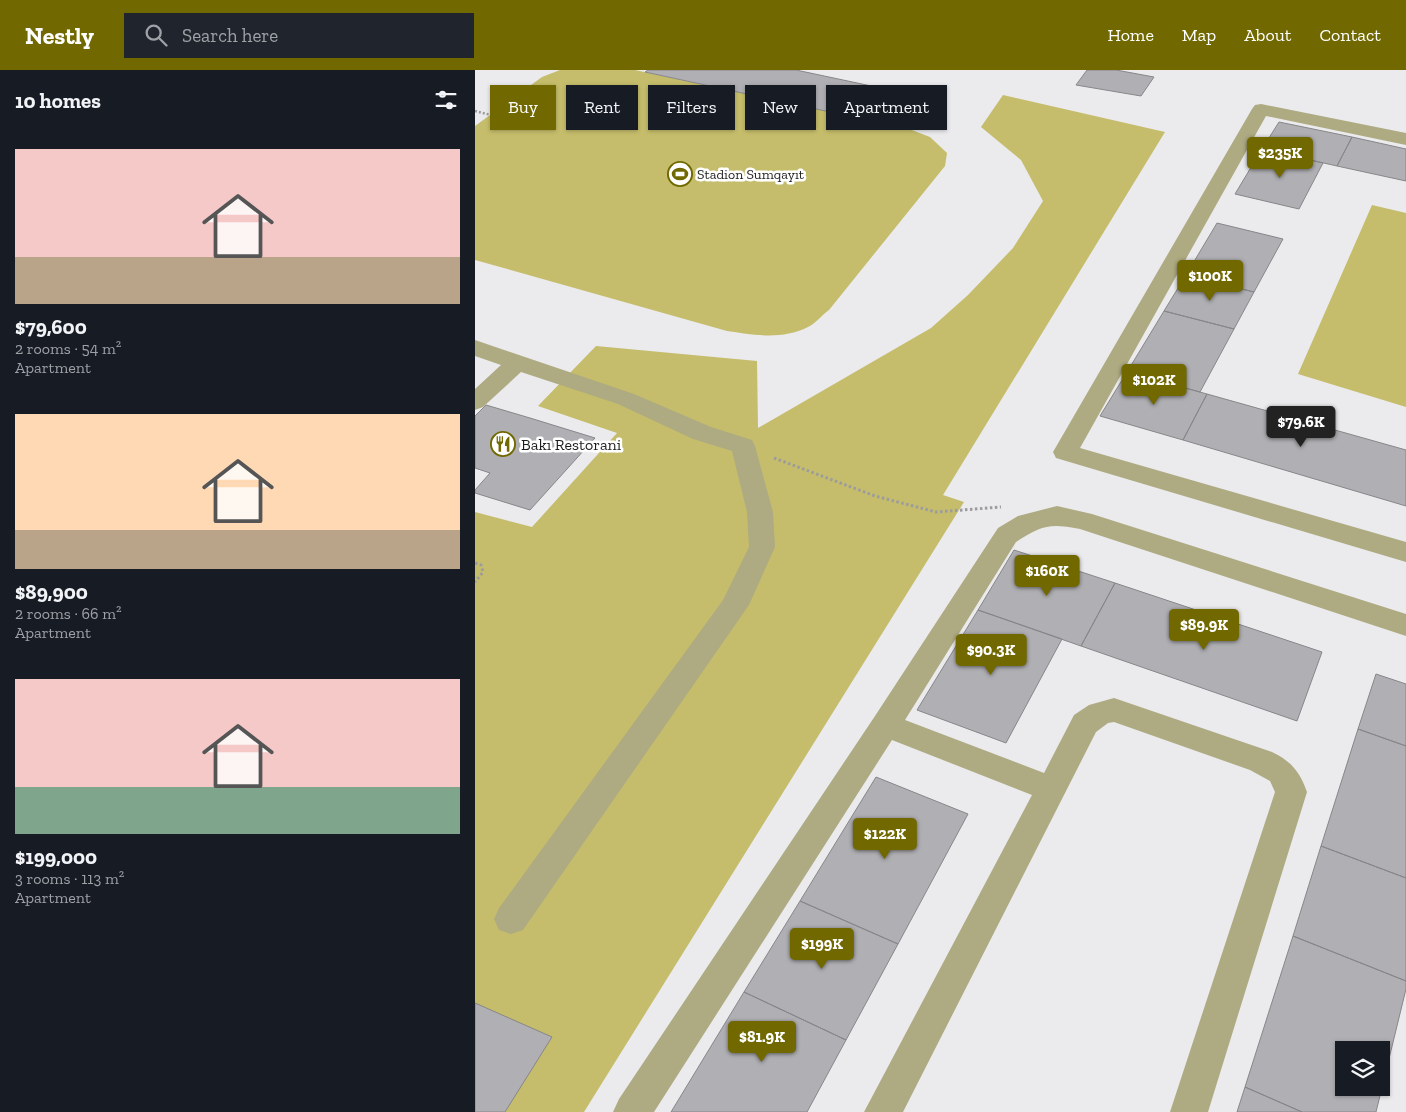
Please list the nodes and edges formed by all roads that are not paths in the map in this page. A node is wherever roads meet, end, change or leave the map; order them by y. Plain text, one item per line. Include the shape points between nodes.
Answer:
1 (1406, 139) edge
2 (479, 354) edge
3 (517, 362) junction
4 (475, 402) edge
5 (1406, 552) edge
6 (1406, 624) edge
7 (886, 725) junction
8 (1050, 789) junction
9 (511, 919) dead end
10 (633, 1112) edge
11 (883, 1112) edge
12 (1189, 1112) edge

1 - 5 street via 1261,109 1065,452
2 - 3 street
3 - 4 street
3 - 9 street via 626,399 702,433 743,446 760,512 762,547 735,605
6 - 7 street via 1057,514 1027,522 1007,535
7 - 8 street
7 - 10 street
8 - 11 street
8 - 12 street via 1085,724 1100,713 1114,710 1261,761 1288,779 1291,792

